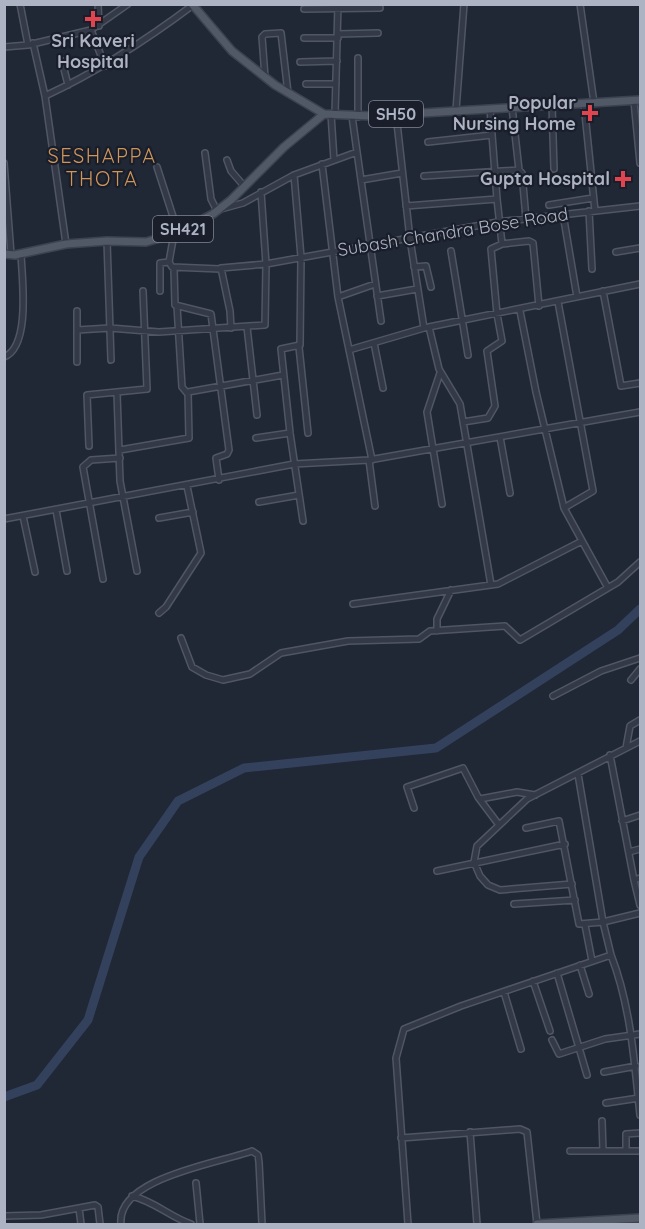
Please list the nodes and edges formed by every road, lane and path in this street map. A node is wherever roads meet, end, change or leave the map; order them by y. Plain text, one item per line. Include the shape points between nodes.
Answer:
1 (28, 4) edge
2 (98, 4) edge
3 (128, 4) edge
4 (464, 4) edge
5 (580, 4) edge
6 (20, 5) edge
7 (193, 5) edge
8 (338, 6) edge
9 (380, 8) dead end
10 (304, 9) dead end
11 (99, 26) junction
12 (91, 30) junction
13 (378, 33) dead end
14 (338, 36) junction
15 (304, 38) dead end
16 (30, 44) junction
17 (4, 48) edge
18 (358, 58) dead end
19 (62, 61) dead end
20 (337, 61) junction
21 (300, 62) dead end
22 (105, 66) junction
23 (265, 77) junction
24 (306, 84) dead end
25 (336, 84) junction
26 (68, 85) junction
27 (288, 93) junction
28 (45, 96) junction
29 (637, 101) edge
30 (594, 103) junction
31 (584, 104) junction
32 (552, 105) junction
33 (512, 107) junction
34 (490, 109) junction
35 (456, 110) junction
36 (330, 114) junction
37 (396, 114) junction
38 (355, 116) junction
39 (492, 135) junction
40 (428, 142) dead end
41 (357, 152) junction
42 (205, 153) dead end
43 (227, 160) dead end
44 (334, 160) junction
45 (640, 163) edge
46 (4, 164) edge
47 (322, 164) junction
48 (157, 166) dead end
49 (554, 169) dead end
50 (519, 170) junction
51 (494, 171) junction
52 (402, 173) junction
53 (294, 175) junction
54 (424, 176) dead end
55 (361, 180) junction
56 (244, 186) junction
57 (261, 192) junction
58 (593, 198) junction
59 (497, 199) junction
60 (549, 205) dead end
61 (406, 206) junction
62 (640, 206) edge
63 (218, 210) junction
64 (592, 211) junction
65 (563, 214) junction
66 (526, 219) junction
67 (498, 222) junction
68 (176, 233) junction
69 (410, 239) junction
70 (107, 240) junction
71 (66, 244) junction
72 (502, 244) junction
73 (369, 245) junction
74 (640, 248) edge
75 (451, 251) dead end
76 (332, 252) junction
77 (616, 252) dead end
78 (8, 254) edge
79 (21, 254) junction
80 (301, 257) junction
81 (169, 262) junction
82 (266, 264) junction
83 (414, 267) junction
84 (174, 269) junction
85 (220, 269) junction
86 (592, 269) dead end
87 (375, 284) junction
88 (640, 284) edge
89 (431, 287) dead end
90 (417, 289) junction
91 (143, 291) dead end
92 (160, 291) dead end
93 (603, 291) junction
94 (376, 296) junction
95 (338, 297) junction
96 (577, 297) junction
97 (558, 302) junction
98 (177, 306) junction
99 (538, 306) junction
100 (77, 311) dead end
101 (520, 311) junction
102 (497, 314) junction
103 (463, 319) junction
104 (381, 321) dead end
105 (247, 327) junction
106 (110, 328) junction
107 (212, 328) junction
108 (231, 328) junction
109 (426, 328) junction
110 (76, 330) junction
111 (179, 331) junction
112 (145, 332) junction
113 (374, 343) junction
114 (299, 346) junction
115 (349, 350) junction
116 (468, 355) dead end
117 (4, 357) edge
118 (111, 360) dead end
119 (77, 362) dead end
120 (440, 373) junction
121 (283, 375) junction
122 (252, 380) junction
123 (640, 383) edge
124 (219, 386) junction
125 (383, 388) dead end
126 (117, 393) junction
127 (187, 393) junction
128 (640, 412) edge
129 (257, 415) dead end
130 (463, 422) junction
131 (579, 423) junction
132 (544, 429) junction
133 (290, 433) junction
134 (308, 433) dead end
135 (500, 437) junction
136 (256, 438) dead end
137 (468, 444) junction
138 (89, 446) dead end
139 (120, 450) junction
140 (434, 450) junction
141 (120, 458) junction
142 (371, 460) junction
143 (294, 464) junction
144 (219, 480) junction
145 (187, 486) junction
146 (510, 493) dead end
147 (299, 495) junction
148 (123, 497) junction
149 (259, 502) dead end
150 (90, 503) junction
151 (442, 504) dead end
152 (375, 506) dead end
153 (564, 508) junction
154 (56, 510) junction
155 (193, 513) junction
156 (22, 516) junction
157 (159, 518) dead end
158 (4, 519) edge
159 (303, 521) dead end
160 (582, 541) junction
161 (640, 562) edge
162 (67, 571) dead end
163 (136, 571) dead end
164 (35, 572) dead end
165 (104, 579) dead end
166 (491, 585) junction
167 (608, 588) junction
168 (451, 590) junction
169 (353, 604) dead end
170 (159, 613) dead end
171 (437, 631) junction
172 (181, 638) dead end
173 (640, 658) edge
174 (640, 669) edge
175 (631, 680) dead end
176 (553, 696) dead end
177 (640, 720) edge
178 (640, 741) edge
179 (626, 748) junction
180 (610, 755) junction
181 (578, 774) junction
182 (535, 795) junction
183 (480, 799) junction
184 (414, 808) dead end
185 (640, 815) edge
186 (622, 821) junction
187 (499, 825) junction
188 (526, 828) dead end
189 (565, 844) junction
190 (640, 849) edge
191 (628, 852) junction
192 (474, 862) junction
193 (437, 871) dead end
194 (638, 879) edge
195 (572, 884) junction
196 (576, 900) junction
197 (514, 903) dead end
198 (640, 905) edge
199 (640, 913) edge
200 (603, 922) junction
201 (585, 925) junction
202 (611, 955) junction
203 (592, 961) junction
204 (580, 965) junction
205 (557, 973) junction
206 (533, 981) junction
207 (504, 992) junction
208 (589, 994) dead end
209 (550, 1031) dead end
210 (640, 1034) edge
211 (632, 1035) junction
212 (552, 1040) dead end
213 (579, 1047) junction
214 (521, 1049) dead end
215 (636, 1066) junction
216 (604, 1072) dead end
217 (587, 1075) dead end
218 (639, 1098) edge
219 (606, 1102) dead end
220 (640, 1115) edge
221 (602, 1121) dead end
222 (470, 1132) junction
223 (640, 1133) edge
224 (401, 1138) junction
225 (570, 1151) dead end
226 (603, 1151) junction
227 (626, 1151) junction
228 (640, 1151) edge
229 (196, 1183) dead end
230 (132, 1196) junction
231 (79, 1208) junction
232 (41, 1215) junction
233 (4, 1216) edge
234 (23, 1216) junction
235 (640, 1218) edge
236 (24, 1224) edge
237 (43, 1224) edge
238 (81, 1224) edge
239 (100, 1224) edge
240 (121, 1224) edge
241 (191, 1224) edge
242 (200, 1224) edge
243 (262, 1224) edge
244 (408, 1224) edge
245 (477, 1224) edge
246 (537, 1224) edge

1 - 6 street
2 - 11 street
3 - 11 street
4 - 35 street
5 - 30 street
6 - 16 street
7 - 22 street
7 - 23 main road, SH50 via 232,51
8 - 9 street
8 - 10 street
8 - 14 street
11 - 12 street
12 - 16 street
12 - 22 street
13 - 14 street
14 - 15 street
14 - 20 street
16 - 17 street
16 - 28 street
18 - 38 street
19 - 26 street
20 - 21 street
20 - 25 street
22 - 26 street
23 - 27 main road, SH50
23 - 27 street via 262,37 281,33
24 - 25 street
25 - 36 street
26 - 28 street
27 - 36 main road, SH50
28 - 71 street
29 - 30 main road, SH50
29 - 45 street
30 - 31 main road, SH50
31 - 32 main road, SH50
31 - 58 street
32 - 33 main road, SH50
32 - 49 street
33 - 34 main road, SH50
33 - 50 street
34 - 35 main road, SH50
34 - 39 street
35 - 37 main road, SH50
36 - 38 main road, SH50
36 - 44 street
36 - 56 main road, SH421 via 284,147
37 - 38 main road, SH50
37 - 52 street
38 - 41 street
39 - 40 street
39 - 51 street
41 - 44 street
41 - 55 street
42 - 63 street via 211,199
43 - 56 street
44 - 47 street
46 - 78 street
47 - 53 street
47 - 76 street
48 - 68 street
50 - 51 street
50 - 66 street
51 - 54 street
51 - 59 street
52 - 55 street
52 - 61 street
53 - 57 street
53 - 80 street
55 - 73 street
56 - 63 main road, SH421
57 - 63 street via 243,203
57 - 82 street
58 - 60 street
58 - 64 street
59 - 61 street
59 - 67 street
61 - 69 street
62 - 64 street, Subash Chandra Bose Road
63 - 68 main road, SH421
64 - 65 street, Subash Chandra Bose Road
64 - 86 street
65 - 66 street, Subash Chandra Bose Road
65 - 96 street
66 - 67 street, Subash Chandra Bose Road
67 - 69 street, Subash Chandra Bose Road
67 - 72 street
68 - 70 main road, SH421 via 146,242
68 - 81 street
69 - 73 street, Subash Chandra Bose Road
69 - 83 street
70 - 71 main road, SH421
70 - 106 street
71 - 79 main road, SH421
72 - 99 street via 533,243
72 - 102 street via 491,249
73 - 76 street, Subash Chandra Bose Road
73 - 87 street
74 - 77 street
75 - 103 street
76 - 80 street, Subash Chandra Bose Road
76 - 95 street
78 - 79 main road, SH421
79 - 117 street via 22,328 14,351
80 - 82 street, Subash Chandra Bose Road
80 - 114 street
81 - 84 street
81 - 92 street via 160,263
82 - 85 street, Subash Chandra Bose Road
82 - 105 street via 266,323
83 - 89 street via 426,266
83 - 90 street
84 - 85 street, Subash Chandra Bose Road
84 - 98 street via 173,301
85 - 108 street
87 - 94 street
87 - 95 street
88 - 93 street
90 - 94 street
90 - 109 street
91 - 112 street
93 - 96 street
93 - 123 street via 621,385
94 - 104 street
95 - 115 street
96 - 97 street
97 - 99 street
97 - 131 street
98 - 107 street via 211,314
98 - 111 street
99 - 101 street
100 - 110 street
101 - 102 street
101 - 132 street
102 - 103 street
102 - 130 street via 502,342 487,351 493,412 485,419
103 - 109 street
103 - 116 street
105 - 108 street
105 - 122 street
106 - 110 street
106 - 112 street
106 - 118 street
107 - 108 street
107 - 111 street
107 - 124 street
109 - 113 street
109 - 120 street
110 - 119 street
111 - 112 street
111 - 127 street via 182,387
112 - 126 street via 147,389
113 - 115 street
113 - 125 street
114 - 121 street via 281,349
114 - 134 street
115 - 142 street
120 - 130 street via 457,397
120 - 140 street via 427,410
121 - 122 street
121 - 133 street
122 - 124 street
122 - 129 street
124 - 127 street
124 - 144 street via 229,450 216,458
126 - 138 street via 86,396
126 - 139 street
127 - 139 street via 189,438
128 - 131 street
130 - 137 street
131 - 132 street
131 - 153 street via 593,491
132 - 135 street
132 - 153 street
133 - 136 street
133 - 143 street
135 - 137 street
135 - 146 street
137 - 140 street
137 - 166 street
139 - 141 street
140 - 142 street
140 - 151 street
141 - 148 street
141 - 150 street via 84,464
142 - 143 street
142 - 152 street
143 - 144 street
143 - 147 street
144 - 145 street
145 - 148 street
145 - 155 street
147 - 149 street
147 - 159 street
148 - 150 street
148 - 163 street
150 - 154 street
150 - 165 street
153 - 160 street
154 - 156 street
154 - 162 street
155 - 157 street
155 - 170 street via 201,553
156 - 158 street
156 - 164 street
160 - 166 street
160 - 167 street
161 - 167 street
166 - 168 street
167 - 171 street via 520,640 505,626
168 - 169 street
168 - 171 street via 437,619
171 - 172 street via 426,632 419,639 348,641 281,653 250,674 223,680 192,667
173 - 176 street via 601,671
174 - 175 street
177 - 179 street via 630,726
178 - 179 street
179 - 180 street
180 - 181 street
180 - 186 street
181 - 182 street
181 - 200 street
182 - 183 street via 517,792
182 - 187 street
183 - 184 street via 461,768 406,787
183 - 187 street
185 - 186 street
186 - 191 street
187 - 192 street via 477,846
188 - 189 street via 559,820
189 - 192 street
189 - 195 street
190 - 191 street
191 - 194 street
192 - 193 street
192 - 195 street via 482,879 500,890
194 - 198 street
195 - 196 street
196 - 197 street
196 - 201 street via 579,924
199 - 200 street
200 - 201 street
200 - 202 street
201 - 203 street
202 - 203 street
202 - 211 street via 624,988
203 - 204 street
204 - 205 street
204 - 208 street
205 - 206 street
205 - 213 street
206 - 207 street
206 - 209 street
207 - 214 street
207 - 224 street via 404,1029 396,1058
210 - 211 street
211 - 213 street
211 - 215 street
212 - 213 street via 559,1054
213 - 217 street
215 - 216 street
215 - 218 street
218 - 219 street
218 - 220 street
221 - 226 street
222 - 224 street
222 - 245 street
222 - 246 street via 520,1128 527,1132
223 - 227 street via 626,1134
224 - 244 street
225 - 226 street
226 - 227 street
227 - 228 street
229 - 242 street
230 - 240 street via 120,1212
230 - 241 street via 144,1198 171,1217
230 - 243 street via 188,1169 256,1152
231 - 232 street
231 - 238 street
231 - 239 street via 97,1206
232 - 234 street
232 - 237 street
233 - 234 street
234 - 236 street
235 - 246 main road

